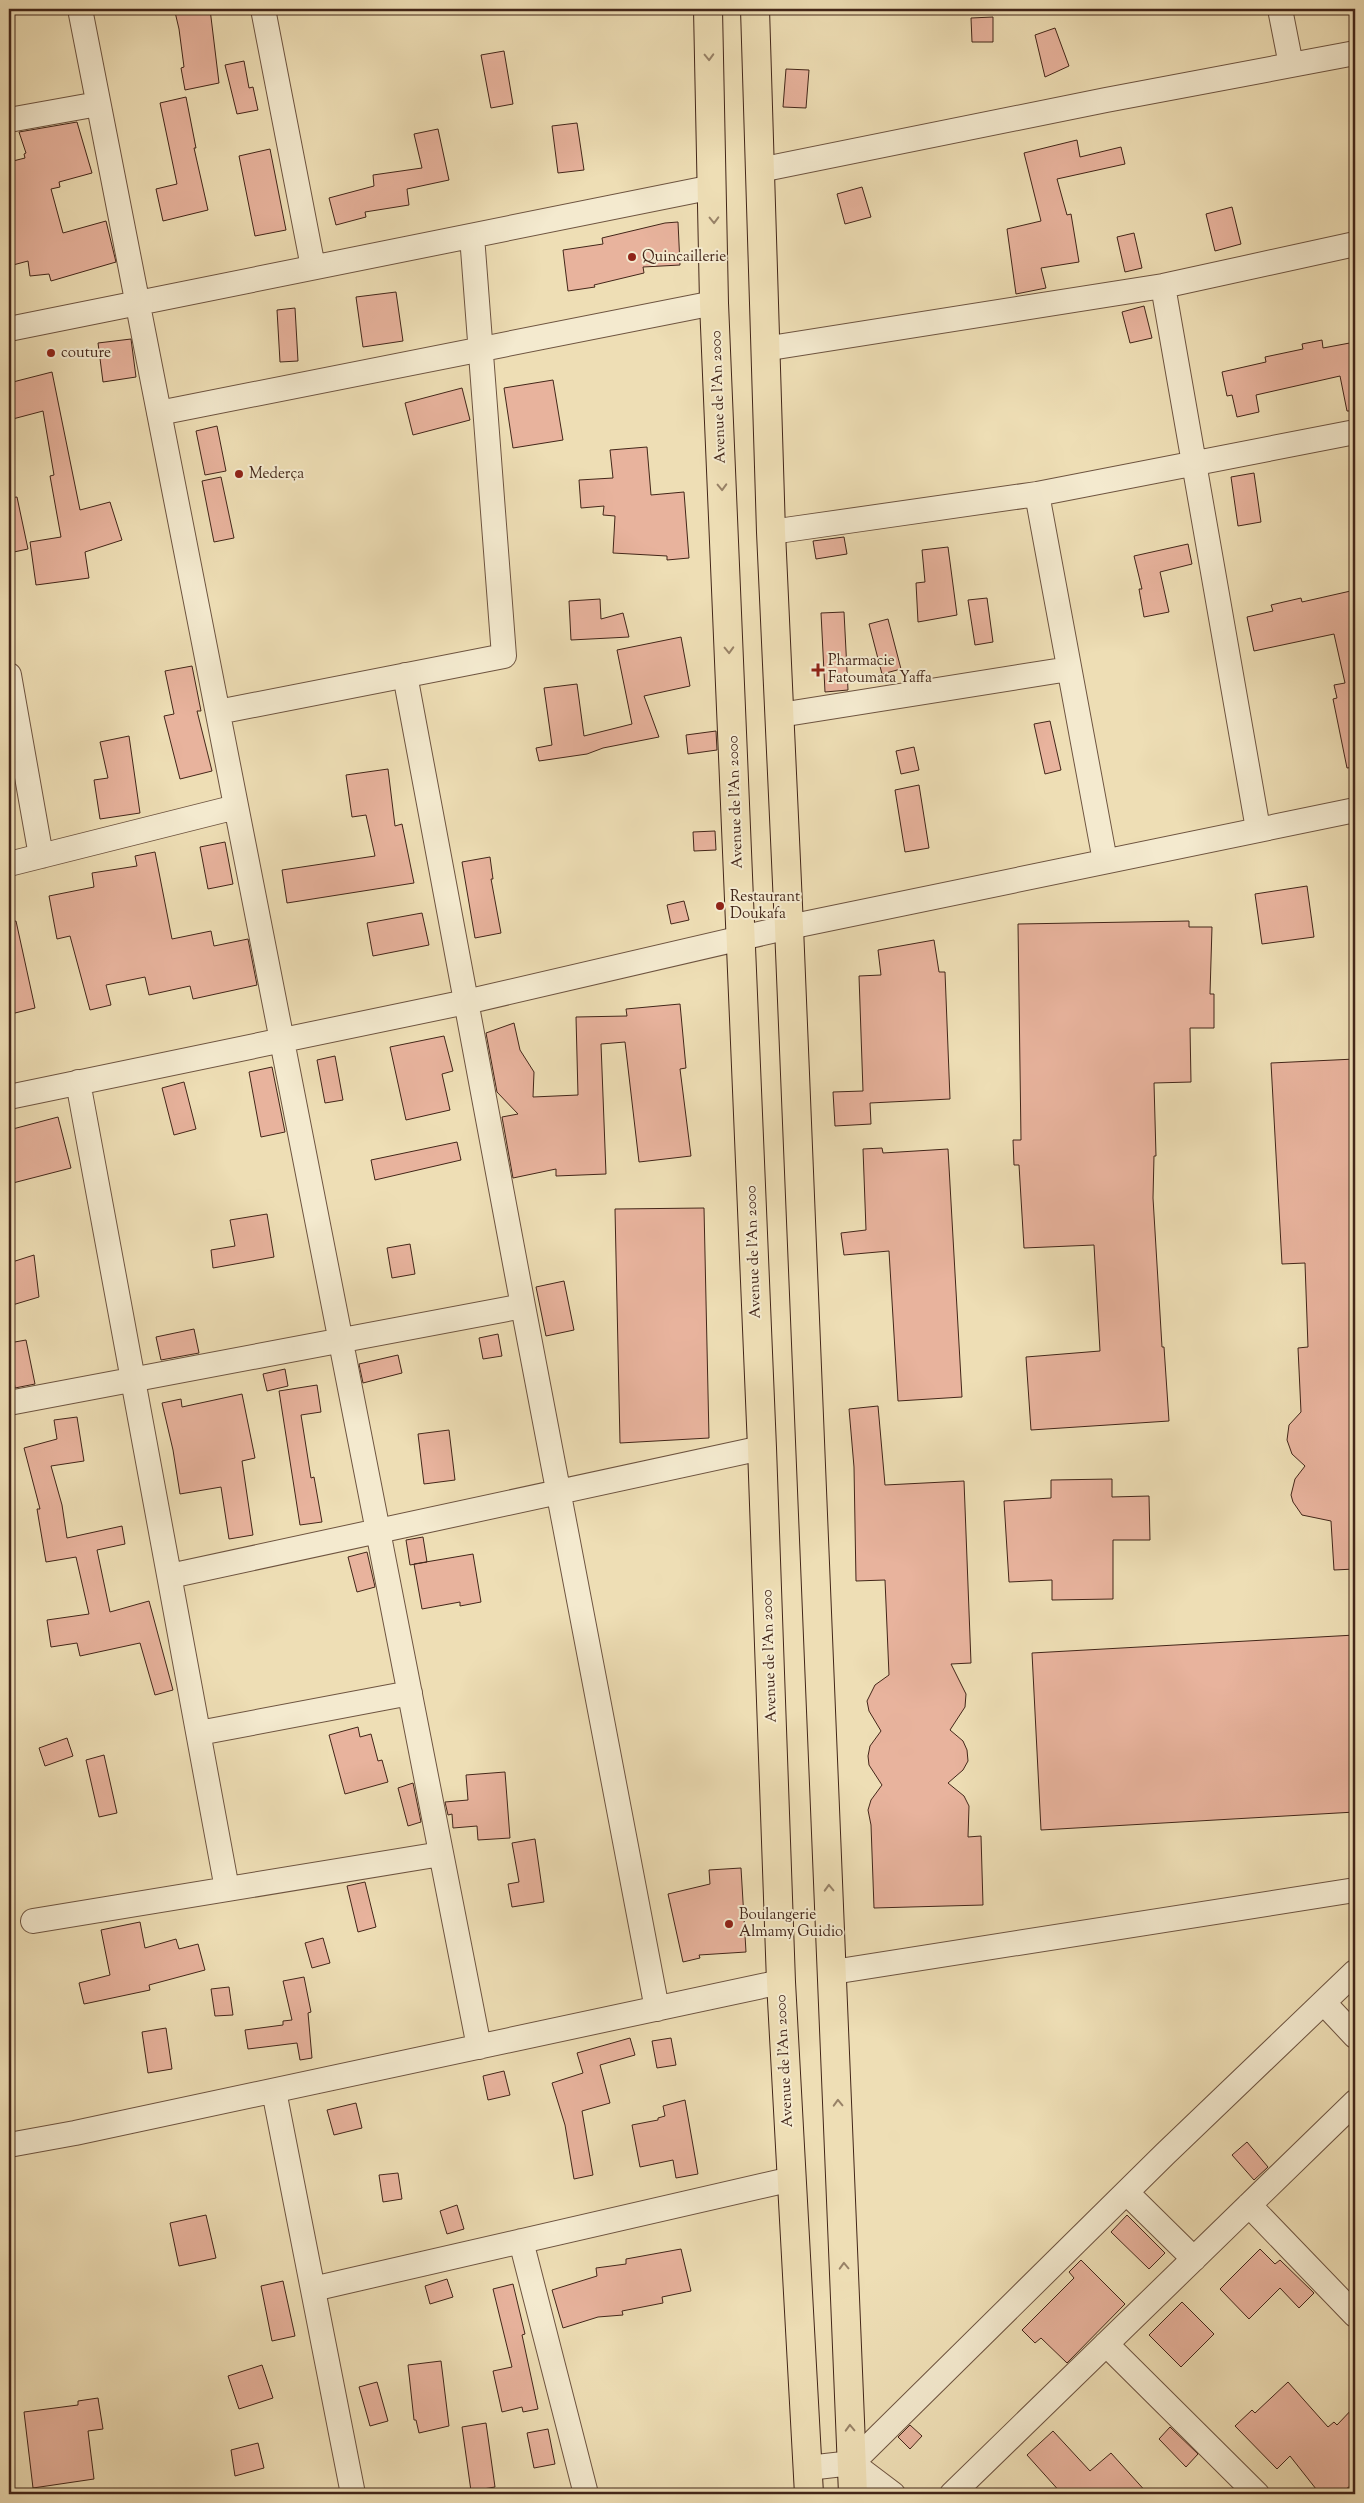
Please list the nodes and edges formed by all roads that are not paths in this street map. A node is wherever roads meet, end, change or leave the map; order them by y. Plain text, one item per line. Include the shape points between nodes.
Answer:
1 (80, 9) edge
2 (263, 9) edge
3 (708, 9) edge
4 (755, 9) edge
5 (1280, 9) edge
6 (1355, 53) edge
7 (1291, 65) junction
8 (98, 104) junction
9 (9, 120) edge
10 (760, 170) junction
11 (713, 187) junction
12 (472, 236) junction
13 (1355, 244) edge
14 (313, 267) junction
15 (1163, 286) junction
16 (137, 303) junction
17 (714, 303) junction
18 (9, 329) edge
19 (480, 349) junction
20 (764, 349) junction
21 (159, 413) junction
22 (1355, 432) edge
23 (1194, 464) junction
24 (1037, 494) junction
25 (771, 532) junction
26 (1069, 669) junction
27 (9, 675) edge
28 (405, 675) junction
29 (218, 712) junction
30 (780, 715) junction
31 (236, 807) junction
32 (1355, 810) edge
33 (1258, 830) junction
34 (41, 856) junction
35 (1105, 861) junction
36 (9, 864) edge
37 (789, 927) junction
38 (742, 938) junction
39 (466, 1002) junction
40 (282, 1040) junction
41 (78, 1082) junction
42 (9, 1097) edge
43 (523, 1306) junction
44 (341, 1340) junction
45 (132, 1380) junction
46 (9, 1404) edge
47 (762, 1448) junction
48 (559, 1491) junction
49 (378, 1531) junction
50 (170, 1576) junction
51 (410, 1693) junction
52 (199, 1733) junction
53 (441, 1854) junction
54 (227, 1889) junction
55 (1355, 1890) edge
56 (33, 1921) dead end
57 (833, 1972) junction
58 (1355, 1972) edge
59 (781, 1982) junction
60 (1324, 2003) junction
61 (657, 2009) junction
62 (1355, 2036) edge
63 (479, 2047) junction
64 (274, 2091) junction
65 (1355, 2102) edge
66 (9, 2145) edge
67 (792, 2179) junction
68 (1127, 2193) junction
69 (1249, 2205) junction
70 (521, 2241) junction
71 (1194, 2259) junction
72 (313, 2289) junction
73 (1355, 2315) edge
74 (1106, 2344) junction
75 (852, 2463) junction
76 (808, 2468) junction
77 (1246, 2491) edge
78 (353, 2494) edge
79 (586, 2494) edge
80 (809, 2494) edge
81 (853, 2494) edge
82 (893, 2494) edge
83 (952, 2494) edge

1 - 8 street
2 - 14 street
3 -> 11 main road, Avenue de l'An 2000
4 - 10 main road
5 - 7 street
6 - 7 street
7 - 10 street
8 - 9 street
8 - 16 street
10 - 20 main road
11 - 12 street
11 -> 17 main road, Avenue de l'An 2000
12 - 14 street
12 - 19 street
13 - 15 street
14 - 16 street
15 - 20 street
15 - 23 street
16 - 18 street
16 - 21 street
17 - 19 street
17 -> 38 main road, Avenue de l'An 2000
19 - 21 street
19 - 28 street via 504,656
20 - 25 main road
21 - 29 street
22 - 23 street
23 - 24 street
23 - 33 street
24 - 25 street
24 - 26 street
25 - 30 main road
26 - 30 street
26 - 35 street
27 - 34 street
28 - 29 street
28 - 39 street
29 - 31 street
30 - 37 main road
31 - 34 street
31 - 40 street
32 - 33 street
33 - 35 street
34 - 36 street
35 - 37 street
37 - 38 street
57 -> 37 main road
38 - 39 street
38 - 47 main road, Avenue de l'An 2000
39 - 40 street
39 - 43 street
40 - 41 street
40 - 44 street
41 - 42 street
41 - 45 street
43 - 44 street
43 - 48 street
44 - 45 street
44 - 49 street
45 - 46 street
45 - 50 street
47 - 48 street
47 - 59 main road, Avenue de l'An 2000
48 - 49 street
48 - 61 street
49 - 50 street
49 - 51 street
50 - 52 street
51 - 52 street
51 - 53 street
52 - 54 street
53 - 54 street
53 - 63 street
54 - 56 street
55 - 57 street
75 -> 57 main road
58 - 60 street
59 - 61 street
59 - 67 main road, Avenue de l'An 2000
60 - 62 street
60 - 68 street
61 - 63 street
63 - 64 street
64 - 66 street
64 - 72 street
65 - 69 street
67 - 70 street
67 - 76 main road, Avenue de l'An 2000
68 - 71 street
68 - 75 street
69 - 71 street
69 - 73 street
70 - 72 street
70 - 79 street
71 - 74 street
72 - 78 street
74 - 77 street
74 - 83 street
75 - 76 street
75 - 81 main road
75 - 82 street
76 - 80 main road, Avenue de l'An 2000

